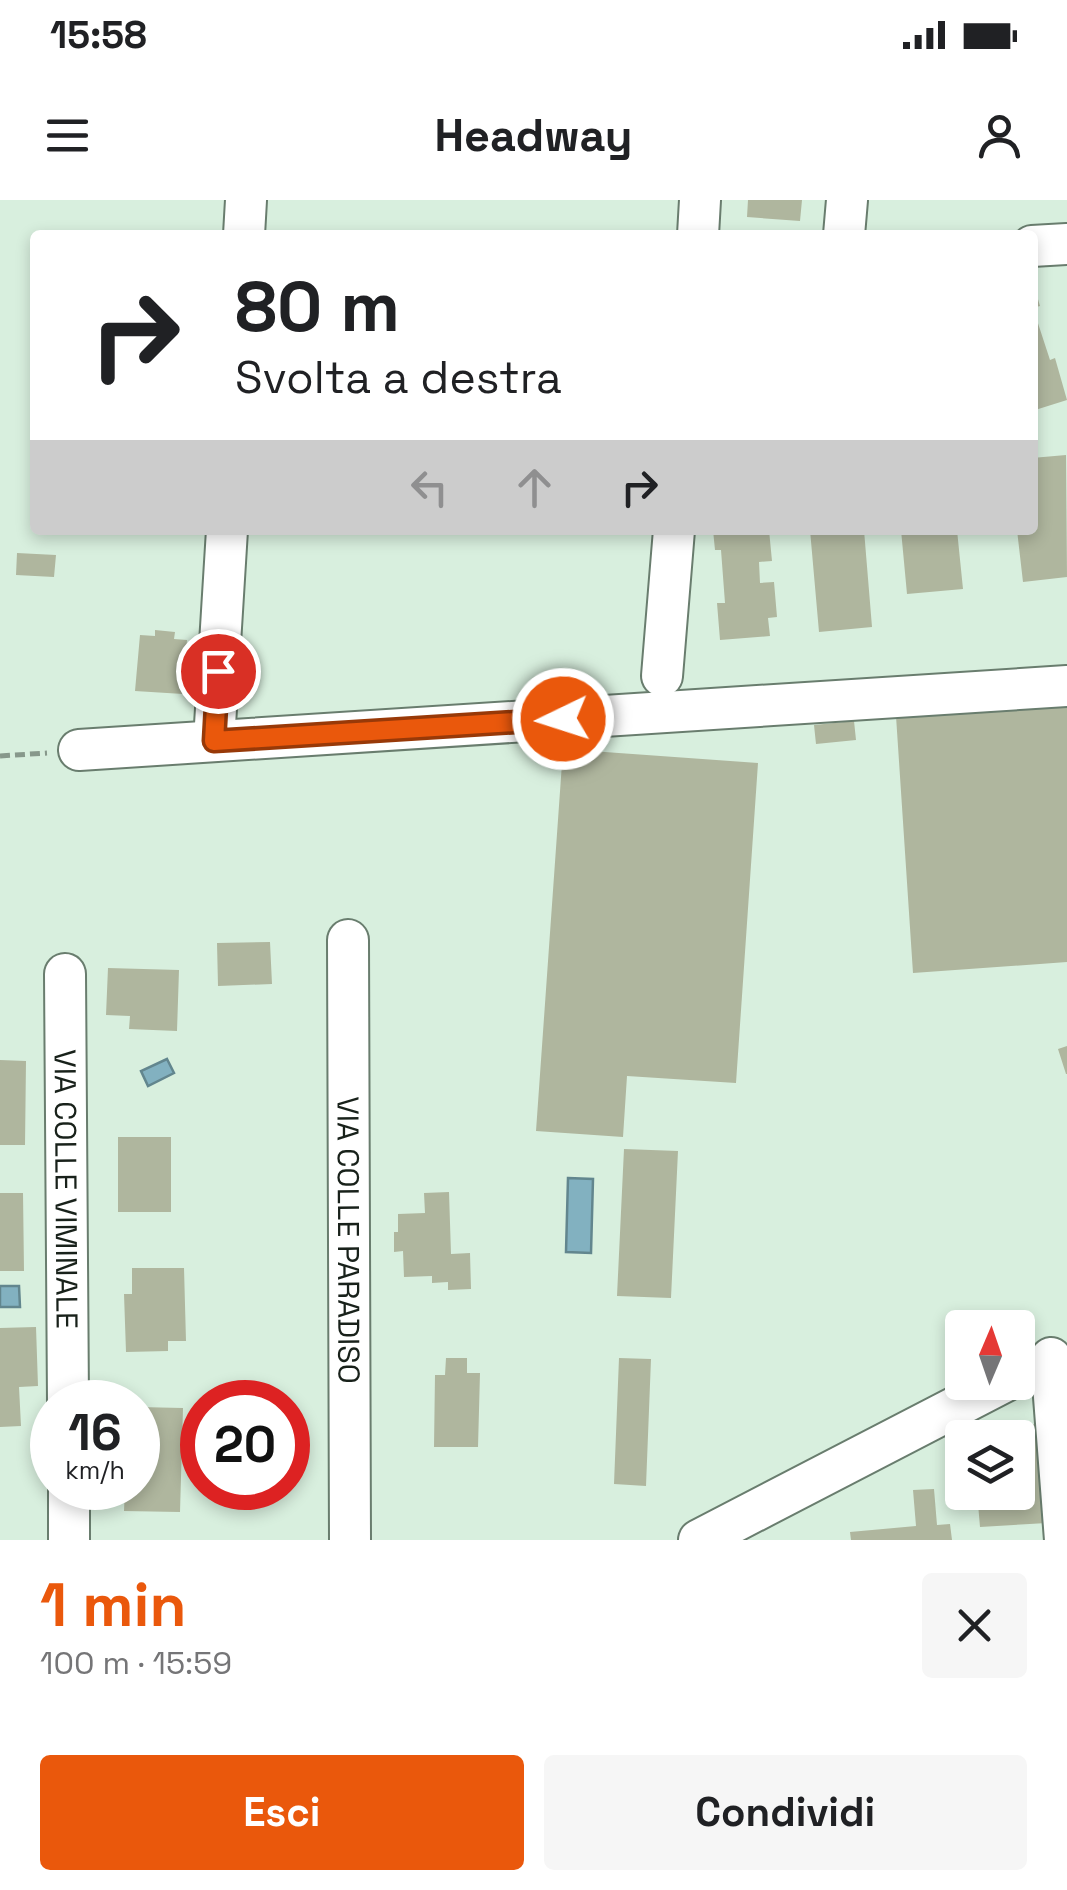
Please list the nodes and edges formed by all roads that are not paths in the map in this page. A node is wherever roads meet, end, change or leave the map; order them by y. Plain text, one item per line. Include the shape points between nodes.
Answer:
1 (246, 200) edge
2 (700, 200) edge
3 (848, 200) edge
4 (244, 230) edge
5 (698, 230) edge
6 (845, 230) edge
7 (1067, 244) edge
8 (1038, 246) edge
9 (227, 535) edge
10 (674, 535) edge
11 (662, 676) dead end
12 (1067, 686) edge
13 (214, 741) junction
14 (80, 750) road end
15 (348, 940) dead end
16 (65, 974) dead end
17 (1045, 1361) edge
18 (68, 1380) edge
19 (969, 1400) edge
20 (69, 1510) edge
21 (69, 1540) edge
22 (350, 1540) edge
23 (698, 1540) edge
24 (1066, 1540) edge

1 - 4 street
2 - 5 street
3 - 6 street
7 - 8 street
9 - 13 street
10 - 11 street
12 - 13 street
13 - 14 street
15 - 22 street, VIA COLLE PARADISO
16 - 18 street, VIA COLLE VIMINALE
17 - 24 street
19 - 23 street
20 - 21 street

